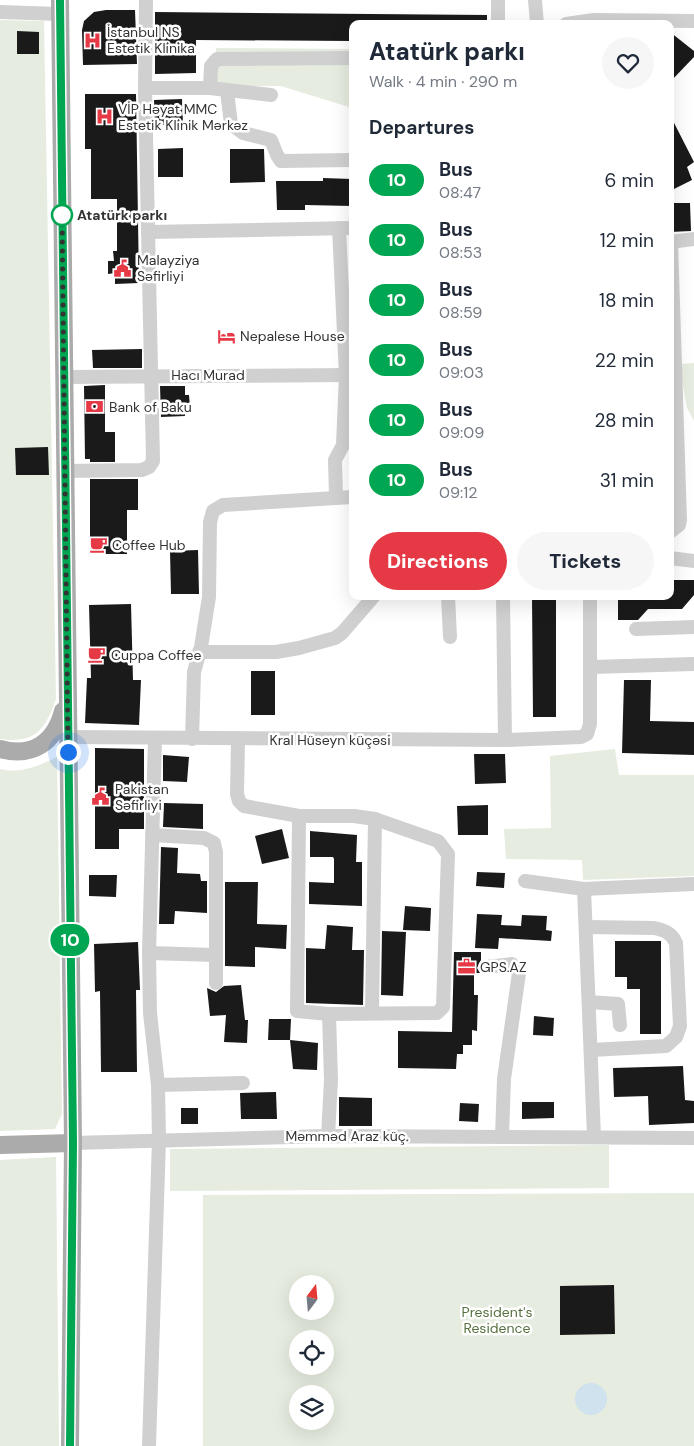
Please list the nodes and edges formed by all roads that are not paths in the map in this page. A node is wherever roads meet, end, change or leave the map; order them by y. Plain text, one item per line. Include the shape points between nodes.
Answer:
1 (146, 0) edge
2 (498, 0) edge
3 (535, 0) edge
4 (59, 7) edge
5 (0, 12) edge
6 (498, 20) edge
7 (537, 20) edge
8 (674, 21) edge
9 (694, 21) edge
10 (349, 58) edge
11 (145, 88) junction
12 (210, 88) junction
13 (227, 91) junction
14 (271, 95) dead end
15 (349, 160) edge
16 (346, 228) edge
17 (148, 232) junction
18 (694, 239) edge
19 (674, 242) edge
20 (674, 335) edge
21 (153, 375) junction
22 (349, 375) edge
23 (63, 377) junction
24 (64, 471) junction
25 (336, 497) junction
26 (349, 497) edge
27 (674, 529) edge
28 (674, 558) edge
29 (694, 561) edge
30 (371, 600) edge
31 (448, 600) edge
32 (503, 600) edge
33 (590, 600) edge
34 (694, 627) edge
35 (636, 629) dead end
36 (450, 637) dead end
37 (199, 652) junction
38 (694, 664) edge
39 (591, 668) junction
40 (67, 698) junction
41 (68, 737) junction
42 (155, 739) junction
43 (192, 739) junction
44 (238, 740) junction
45 (505, 740) junction
46 (44, 744) junction
47 (0, 749) edge
48 (299, 816) junction
49 (375, 819) junction
50 (152, 835) junction
51 (526, 880) dead end
52 (694, 884) edge
53 (584, 889) junction
54 (587, 927) junction
55 (149, 953) junction
56 (215, 955) junction
57 (486, 967) dead end
58 (216, 983) dead end
59 (589, 1002) junction
60 (372, 1012) junction
61 (329, 1014) junction
62 (620, 1025) dead end
63 (591, 1050) junction
64 (243, 1083) dead end
65 (158, 1085) junction
66 (328, 1136) junction
67 (502, 1136) junction
68 (594, 1137) junction
69 (694, 1138) edge
70 (160, 1140) junction
71 (73, 1143) junction
72 (0, 1145) edge
73 (70, 1446) edge
74 (149, 1446) edge

1 - 11 street
2 - 6 street
3 - 7 street
4 - 5 street
4 - 23 main road
8 - 9 street
10 - 12 street via 217,59 211,66
11 - 12 street
11 - 17 street
12 - 13 street
13 - 14 street
13 - 15 street via 230,124 243,133 270,140 281,161
16 - 17 street
16 - 22 street
17 - 21 street
18 - 19 street
20 - 27 street via 680,520
21 - 22 street, Hacı Murad
21 - 23 street, Hacı Murad
21 - 24 street via 155,452 149,467 142,470
22 - 25 street via 343,445 335,460
23 - 24 main road
24 - 40 main road
25 - 26 street
25 - 37 street via 223,505 213,511 209,597
28 - 29 street
30 - 37 street via 335,638 276,652
31 - 36 street
32 - 45 street
33 - 39 street
34 - 35 street
37 - 43 street via 194,672
38 - 39 street
39 - 45 street, Kral Hüseyn küçəsi via 589,730 581,737
40 - 41 main road
40 - 46 main road via 60,723
41 - 42 street, Kral Hüseyn küçəsi
41 - 46 main road
41 - 71 main road
42 - 43 street, Kral Hüseyn küçəsi
42 - 50 street
43 - 44 street, Kral Hüseyn küçəsi
44 - 45 street, Kral Hüseyn küçəsi
44 - 48 street via 239,801 244,806
46 - 47 main road via 18,751
48 - 49 street
48 - 61 street via 295,1007 301,1013
49 - 60 street
49 - 60 street via 438,841 448,854 443,1007 437,1012
50 - 55 street
50 - 56 street via 204,838 214,843
51 - 53 street
52 - 53 street
53 - 54 street
54 - 59 street
54 - 63 street via 654,928 674,938 680,1026 676,1037 666,1046
55 - 56 street
55 - 65 street via 150,1013
56 - 58 street
57 - 67 street via 512,964 519,973 504,1078
59 - 62 street via 618,1004
59 - 63 street
60 - 61 street
61 - 66 street via 332,1080
63 - 68 street
64 - 65 street
65 - 70 street
66 - 67 street, Məmməd Araz küç.
66 - 70 street, Məmməd Araz küç.
67 - 68 street, Məmməd Araz küç.
68 - 69 street, Məmməd Araz küç.
70 - 71 street, Məmməd Araz küç.
70 - 74 street
71 - 72 main road, Məmməd Araz küç.
71 - 73 main road

